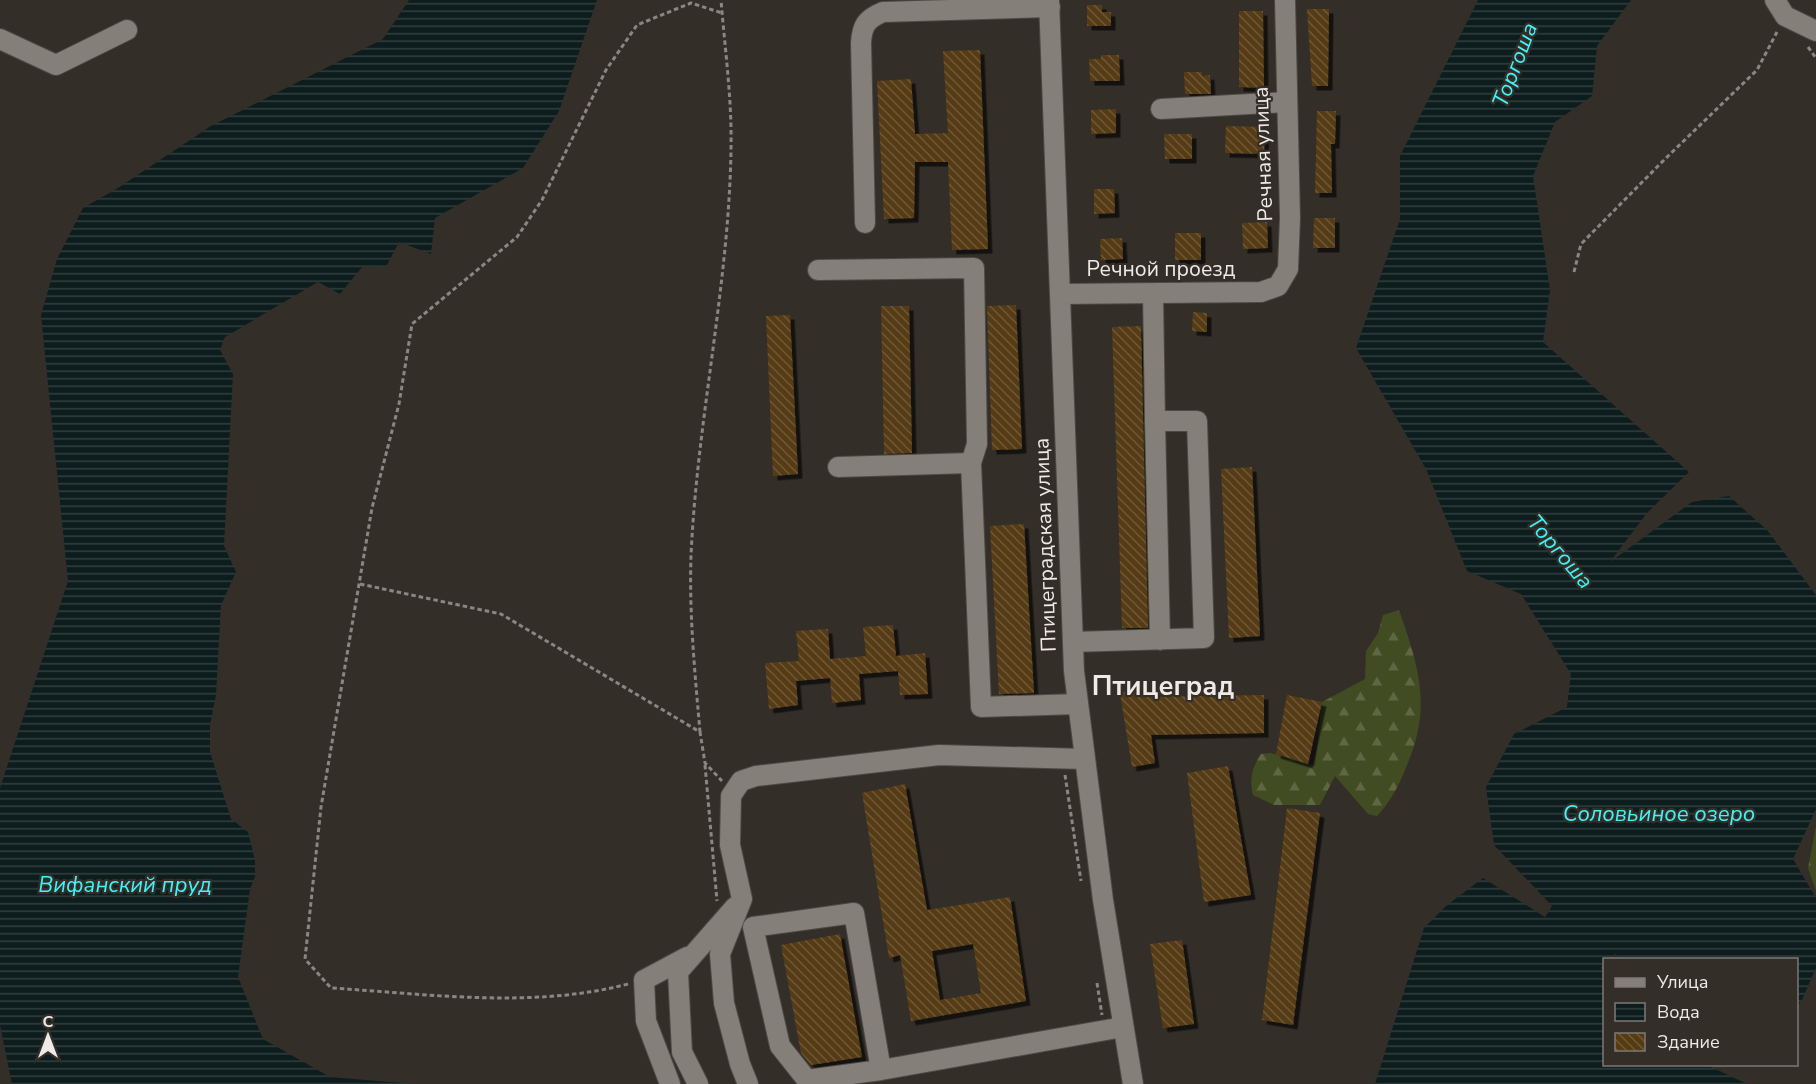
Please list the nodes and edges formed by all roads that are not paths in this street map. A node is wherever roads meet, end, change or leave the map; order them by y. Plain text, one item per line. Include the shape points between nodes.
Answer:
1 (1285, 0) edge
2 (1050, 3) edge
3 (1780, 8) edge
4 (127, 30) dead end
5 (1816, 32) edge
6 (0, 39) edge
7 (1287, 102) junction
8 (1161, 109) dead end
9 (865, 223) dead end
10 (818, 270) dead end
11 (1261, 292) joint
12 (1060, 294) junction
13 (1153, 294) junction
14 (1155, 421) junction
15 (971, 463) junction
16 (838, 467) dead end
17 (1160, 640) junction
18 (1073, 642) junction
19 (1078, 704) junction
20 (1084, 759) junction
21 (742, 899) junction
22 (695, 953) junction
23 (1123, 1027) junction
24 (881, 1070) junction
25 (670, 1084) edge
26 (698, 1084) edge
27 (748, 1084) edge
28 (1133, 1084) edge

1 - 7 street, Речная улица
2 - 9 street via 883,12 870,17 862,27 861,43
2 - 12 street, Птицеградская улица
3 - 5 street
4 - 6 street via 56,65
7 - 8 street
7 - 11 street, Речная улица via 1288,269 1278,286
10 - 15 street via 974,268 977,444
11 - 13 street, Речной проезд
12 - 13 street, Речной проезд
12 - 18 street, Птицеградская улица
13 - 14 street
14 - 17 street
14 - 17 street via 1197,421 1204,638
15 - 16 street
15 - 19 street via 981,707
17 - 18 street
18 - 19 street, Птицеградская улица
19 - 20 street, Птицеградская улица
20 - 21 street via 939,755 756,776 741,781 731,796 730,845
20 - 23 street, Птицеградская улица
21 - 22 street
21 - 27 street via 720,954 724,1003
22 - 25 street via 644,980 646,1021
22 - 26 street via 678,972 682,1052
23 - 24 street
23 - 28 street, Птицеградская улица
24 - 24 street via 854,913 753,927 780,1046 807,1080

